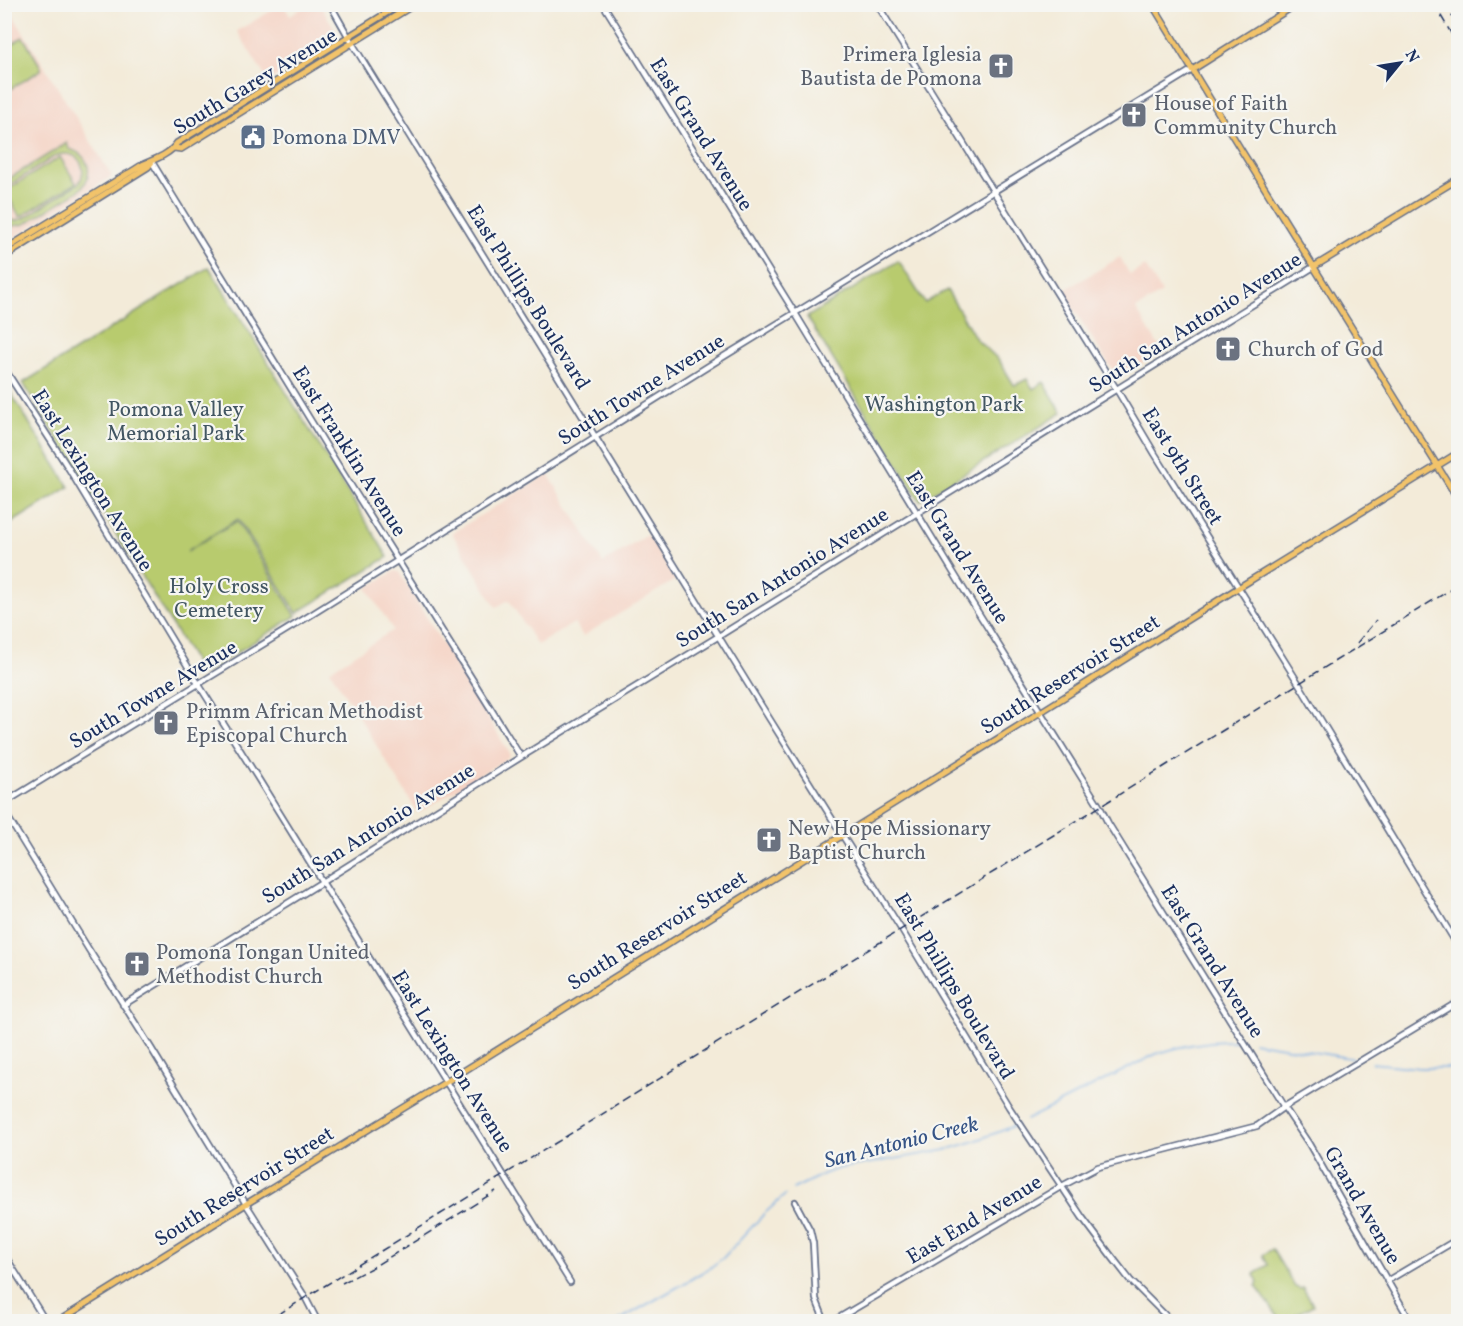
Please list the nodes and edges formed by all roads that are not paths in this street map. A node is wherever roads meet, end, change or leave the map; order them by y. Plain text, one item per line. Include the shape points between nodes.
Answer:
1 (330, 4) edge
2 (402, 4) edge
3 (416, 4) edge
4 (603, 4) edge
5 (877, 4) edge
6 (1152, 4) edge
7 (1297, 4) edge
8 (390, 11) junction
9 (384, 24) junction
10 (349, 36) junction
11 (352, 43) junction
12 (1192, 70) junction
13 (174, 148) junction
14 (152, 162) junction
15 (1458, 179) edge
16 (993, 192) junction
17 (4, 250) edge
18 (4, 257) edge
19 (1315, 267) junction
20 (795, 313) junction
21 (4, 368) edge
22 (1116, 390) junction
23 (596, 437) junction
24 (1458, 453) edge
25 (1438, 465) junction
26 (1458, 499) edge
27 (917, 513) junction
28 (399, 561) junction
29 (1238, 588) junction
30 (719, 636) junction
31 (199, 685) junction
32 (1040, 712) junction
33 (520, 757) junction
34 (4, 803) edge
35 (4, 811) edge
36 (842, 835) junction
37 (322, 882) junction
38 (1458, 946) edge
39 (1458, 1002) edge
40 (123, 1005) junction
41 (446, 1082) junction
42 (1284, 1107) junction
43 (1062, 1186) junction
44 (795, 1202) dead end
45 (246, 1203) junction
46 (1458, 1239) edge
47 (4, 1254) edge
48 (1387, 1281) junction
49 (570, 1282) dead end
50 (46, 1322) edge
51 (57, 1322) edge
52 (318, 1322) edge
53 (825, 1322) edge
54 (832, 1322) edge
55 (1172, 1322) edge
56 (1411, 1322) edge

1 - 10 street, East Phillips Boulevard
2 - 8 main road, South Garey Avenue
3 - 9 main road, South Garey Avenue
4 - 20 street, East Grand Avenue
5 - 16 street, East 9th Street
6 - 12 main road
7 - 12 main road, South Towne Avenue
8 - 9 main road
8 - 10 main road, South Garey Avenue
9 - 11 main road, South Garey Avenue
10 - 11 street, East Phillips Boulevard
10 - 13 main road, South Garey Avenue
11 - 13 main road, South Garey Avenue via 181,149
11 - 23 street, East Phillips Boulevard
12 - 16 street, South Towne Avenue
12 - 19 main road
13 - 14 main road, South Garey Avenue
14 - 17 main road, South Garey Avenue
14 - 18 main road, South Garey Avenue
14 - 28 street, East Franklin Avenue
15 - 19 main road, South San Antonio Avenue
16 - 20 street, South Towne Avenue
16 - 22 street, East 9th Street
19 - 22 street, South San Antonio Avenue
19 - 25 main road
20 - 23 street, South Towne Avenue
20 - 27 street, East Grand Avenue
21 - 31 street, East Lexington Avenue
22 - 27 street, South San Antonio Avenue
22 - 29 street, East 9th Street
23 - 28 street, South Towne Avenue
23 - 30 street, East Phillips Boulevard
24 - 25 main road, South Reservoir Street
25 - 26 main road
25 - 29 main road, South Reservoir Street
27 - 30 street, South San Antonio Avenue
27 - 32 street, East Grand Avenue
28 - 31 street, South Towne Avenue
28 - 33 street, East Franklin Avenue
29 - 32 main road, South Reservoir Street
29 - 38 street, East 9th Street
30 - 33 street, South San Antonio Avenue
30 - 36 street, East Phillips Boulevard
31 - 34 street, South Towne Avenue
31 - 37 street, East Lexington Avenue
32 - 36 main road, South Reservoir Street
32 - 42 street, East Grand Avenue
33 - 37 street, South San Antonio Avenue
35 - 40 street
36 - 41 main road, South Reservoir Street
36 - 43 street, East Phillips Boulevard
37 - 40 street, South San Antonio Avenue
37 - 41 street, East Lexington Avenue
39 - 42 street, East End Avenue
40 - 45 street
41 - 45 main road, South Reservoir Street
41 - 49 street, East Lexington Avenue
42 - 43 street, East End Avenue via 1257,1126 1098,1167
42 - 48 street, Grand Avenue
43 - 54 street, East End Avenue
43 - 55 street, East Phillips Boulevard via 1124,1272
44 - 53 street via 810,1230 816,1299
45 - 51 main road, South Reservoir Street
45 - 52 street
46 - 48 street
47 - 50 street
48 - 56 street, Grand Avenue

